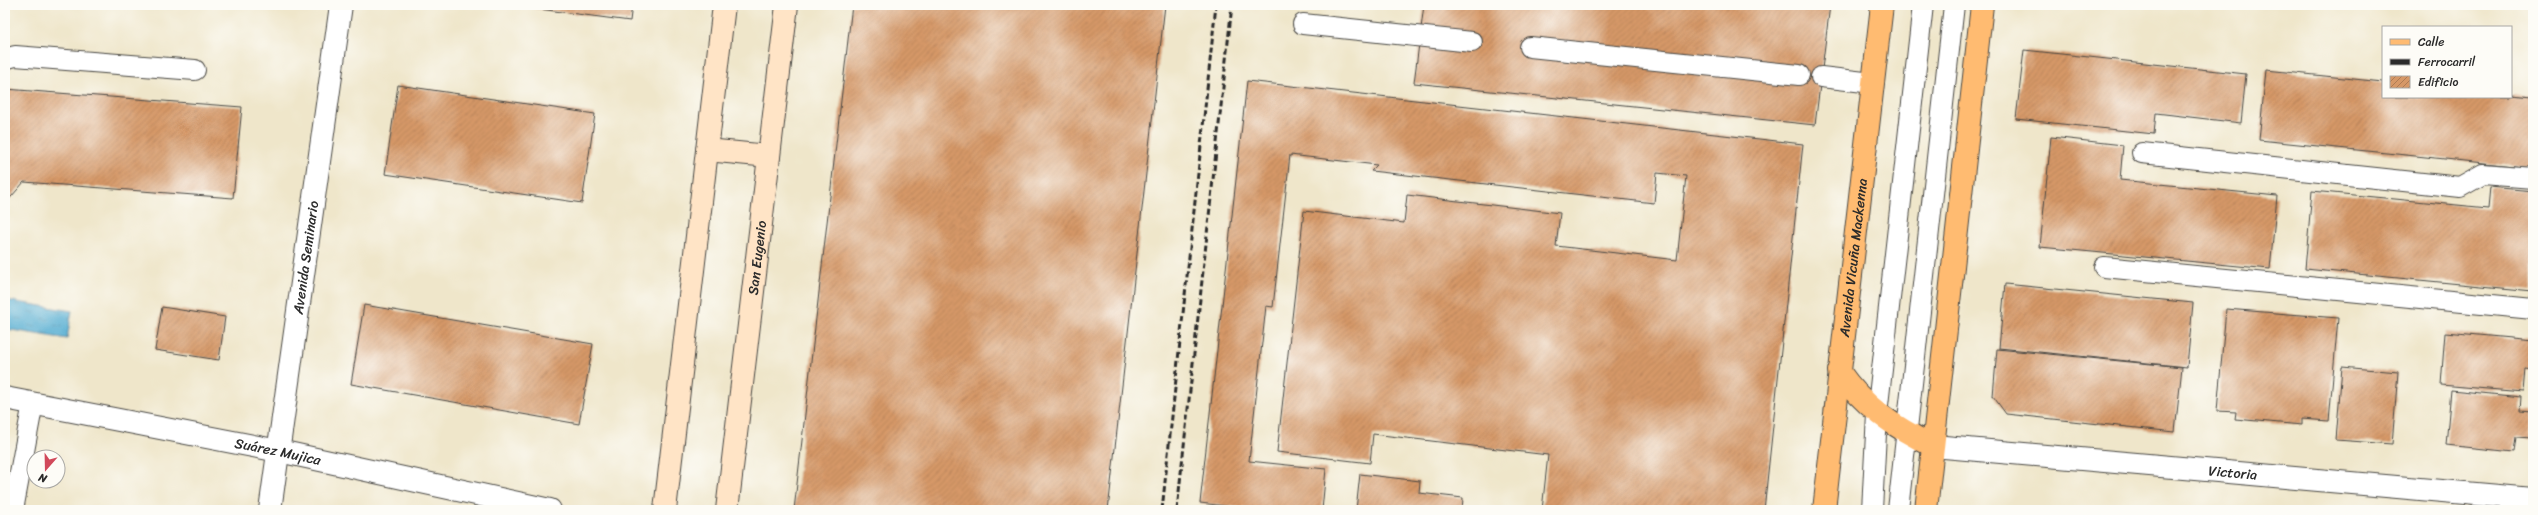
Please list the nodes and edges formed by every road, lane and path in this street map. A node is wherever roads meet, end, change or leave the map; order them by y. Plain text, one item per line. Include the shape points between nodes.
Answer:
1 (337, 5) edge
2 (724, 5) edge
3 (787, 5) edge
4 (1882, 5) edge
5 (1923, 5) edge
6 (1954, 5) edge
7 (1982, 5) edge
8 (1303, 24) dead end
9 (1472, 42) dead end
10 (1530, 47) dead end
11 (5, 59) edge
12 (195, 70) dead end
13 (1799, 75) dead end
14 (1821, 77) dead end
15 (1873, 83) junction
16 (707, 150) junction
17 (2142, 153) dead end
18 (769, 156) junction
19 (2533, 178) edge
20 (2104, 267) dead end
21 (2533, 309) edge
22 (1839, 371) junction
23 (5, 398) edge
24 (33, 403) junction
25 (1877, 414) junction
26 (1906, 433) junction
27 (1933, 446) junction
28 (278, 451) junction
29 (2533, 499) edge
30 (13, 510) edge
31 (270, 510) edge
32 (550, 510) edge
33 (665, 510) edge
34 (727, 510) edge
35 (1824, 510) edge
36 (1872, 510) edge
37 (1898, 510) edge
38 (1926, 510) edge

1 - 28 street, Avenida Seminario
2 - 16 main road
3 - 18 main road, San Eugenio
4 - 15 main road, Avenida Vicuña Mackenna
5 - 25 lane
6 - 26 lane
7 - 27 main road
8 - 9 lane
10 - 13 lane
11 - 12 lane via 15,56
14 - 15 lane
15 - 22 main road, Avenida Vicuña Mackenna
16 - 18 main road
16 - 33 main road
17 - 19 lane via 2460,187 2484,174
18 - 34 main road, San Eugenio
20 - 21 lane
22 - 25 main road via 1862,401
22 - 35 main road, Avenida Vicuña Mackenna
23 - 24 street, Suárez Mujica
24 - 28 street, Suárez Mujica
24 - 30 lane
25 - 26 main road
25 - 36 lane
26 - 27 main road
26 - 37 lane
27 - 29 street, Victoria
27 - 38 main road
28 - 31 street, Avenida Seminario
28 - 32 street, Suárez Mujica

